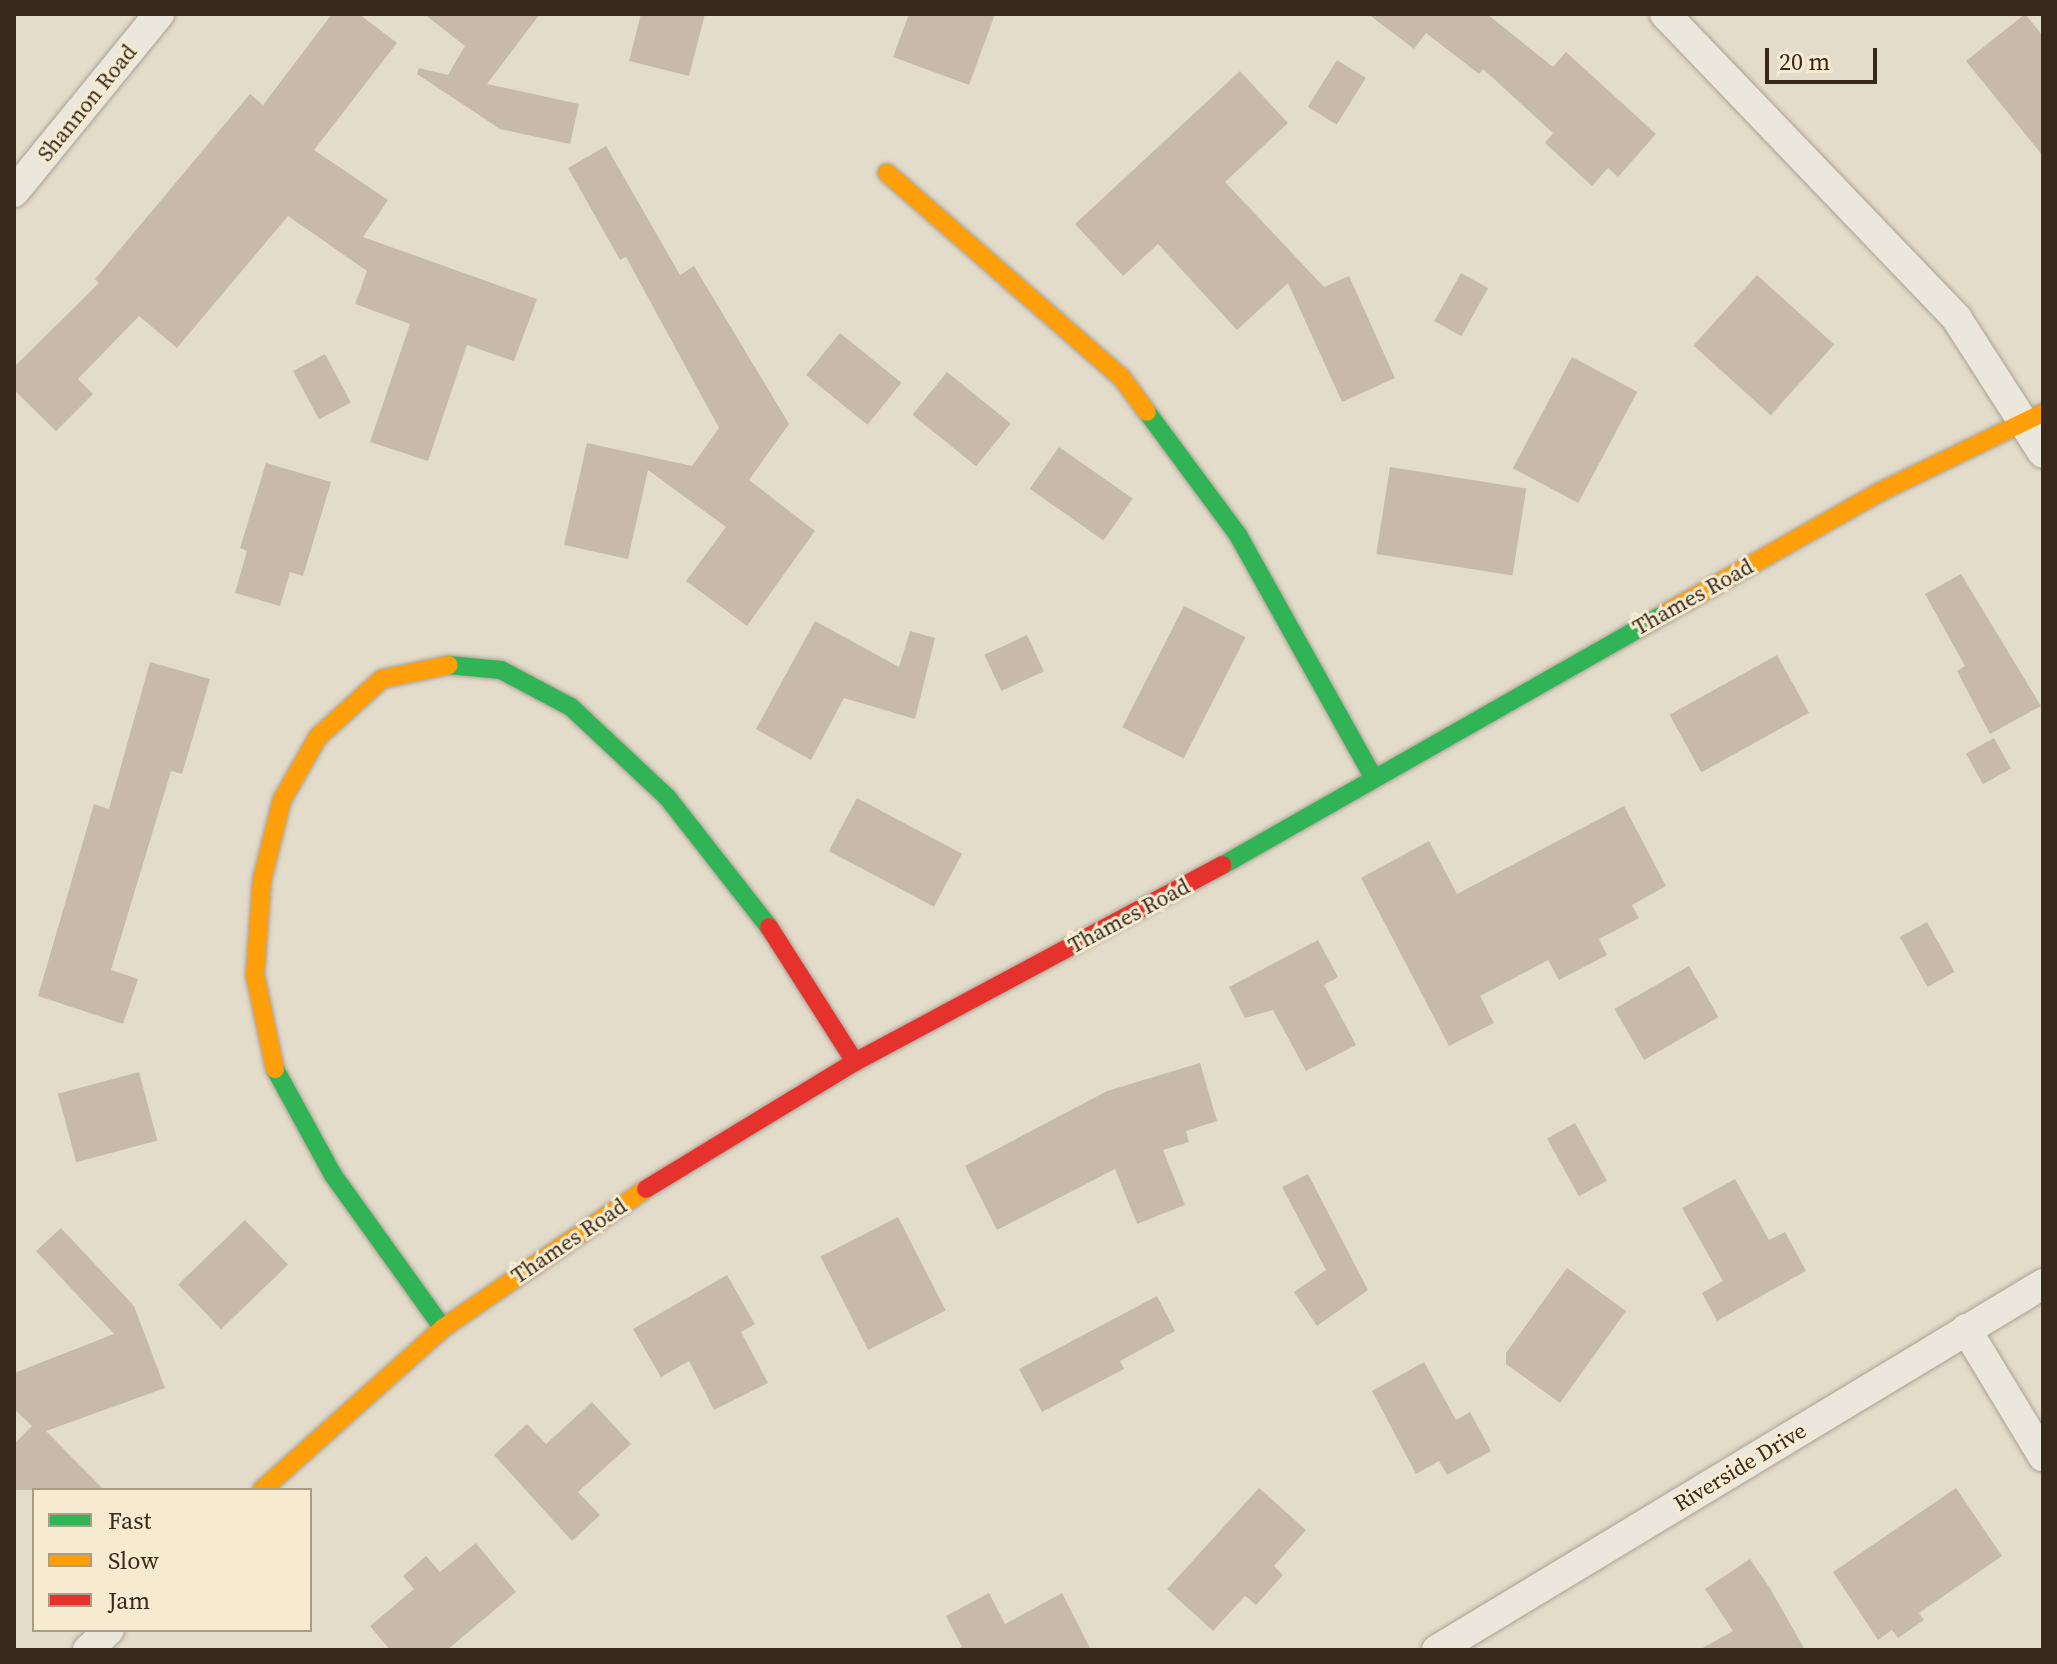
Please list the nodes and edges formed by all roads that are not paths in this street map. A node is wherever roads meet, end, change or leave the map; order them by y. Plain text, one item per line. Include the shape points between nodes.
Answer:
1 (159, 14) edge
2 (1665, 14) edge
3 (887, 173) dead end
4 (14, 192) edge
5 (2035, 419) edge
6 (2043, 453) edge
7 (1372, 775) junction
8 (855, 1062) junction
9 (2043, 1284) edge
10 (443, 1328) junction
11 (1966, 1329) junction
12 (2043, 1456) edge
13 (264, 1488) edge
14 (107, 1632) edge
15 (88, 1650) edge
16 (1437, 1650) edge

1 - 4 street, Shannon Road
2 - 5 street via 1957,319
3 - 7 street via 1122,378 1238,535
5 - 6 street
5 - 7 street, Thames Road via 1880,492
7 - 8 street, Thames Road via 1210,872
8 - 10 street, Thames Road via 593,1222
8 - 10 street via 745,889 667,797 571,707 501,670 439,664 382,679 318,737 282,800 262,880 255,975 273,1065 333,1175
9 - 11 street, Riverside Drive
10 - 13 street, Thames Road
11 - 12 street
11 - 16 street, Riverside Drive
14 - 15 street

